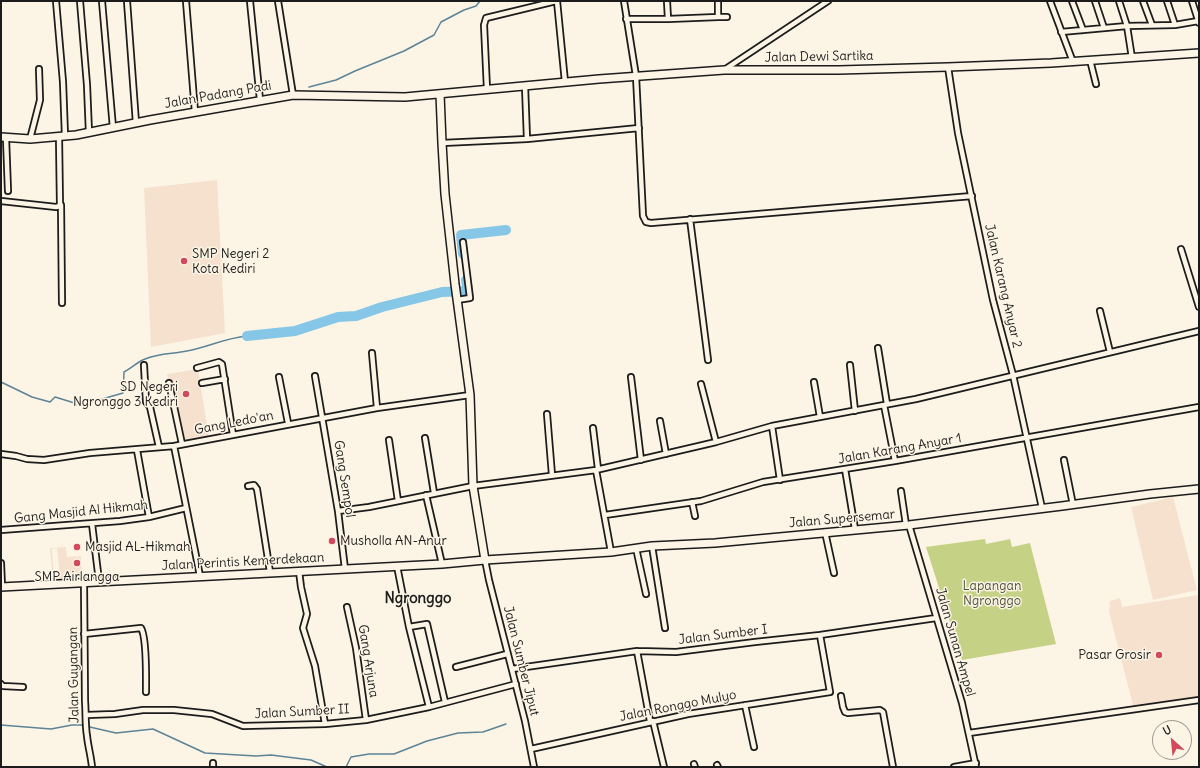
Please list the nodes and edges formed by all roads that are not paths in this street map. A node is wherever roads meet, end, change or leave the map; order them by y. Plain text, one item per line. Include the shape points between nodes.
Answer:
1 (56, 1) edge
2 (80, 1) edge
3 (102, 1) edge
4 (127, 1) edge
5 (186, 1) edge
6 (250, 1) edge
7 (278, 1) edge
8 (557, 1) edge
9 (624, 1) edge
10 (667, 1) edge
11 (718, 1) edge
12 (828, 1) edge
13 (1050, 1) edge
14 (1072, 1) edge
15 (1095, 1) edge
16 (1119, 1) edge
17 (1143, 1) edge
18 (1167, 1) edge
19 (1192, 1) edge
20 (718, 17) junction
21 (728, 17) dead end
22 (626, 19) junction
23 (668, 19) junction
24 (1199, 22) edge
25 (1175, 25) junction
26 (1127, 26) junction
27 (1152, 26) junction
28 (1104, 28) junction
29 (1083, 30) junction
30 (1061, 32) junction
31 (1199, 53) edge
32 (1132, 58) junction
33 (1090, 60) junction
34 (1073, 62) junction
35 (948, 67) junction
36 (39, 69) dead end
37 (724, 70) junction
38 (636, 76) junction
39 (565, 82) junction
40 (1096, 84) dead end
41 (525, 86) junction
42 (487, 89) junction
43 (440, 94) junction
44 (293, 95) junction
45 (260, 100) junction
46 (195, 112) junction
47 (136, 123) junction
48 (113, 128) junction
49 (639, 128) junction
50 (89, 133) junction
51 (4, 137) edge
52 (62, 137) junction
53 (30, 139) junction
54 (527, 139) junction
55 (442, 143) junction
56 (8, 191) dead end
57 (972, 196) junction
58 (1, 201) edge
59 (60, 205) junction
60 (690, 220) junction
61 (463, 242) dead end
62 (1181, 249) dead end
63 (457, 298) junction
64 (62, 303) dead end
65 (1199, 307) edge
66 (1100, 311) dead end
67 (1199, 331) edge
68 (878, 348) dead end
69 (1110, 352) junction
70 (372, 353) dead end
71 (708, 360) dead end
72 (850, 364) dead end
73 (144, 365) dead end
74 (197, 368) dead end
75 (1013, 375) junction
76 (315, 376) dead end
77 (279, 377) dead end
78 (631, 377) dead end
79 (225, 379) junction
80 (169, 382) dead end
81 (814, 382) dead end
82 (202, 384) dead end
83 (701, 384) dead end
84 (470, 395) junction
85 (885, 405) junction
86 (1199, 407) edge
87 (377, 408) junction
88 (855, 411) junction
89 (547, 414) dead end
90 (322, 417) junction
91 (820, 418) junction
92 (660, 421) dead end
93 (288, 424) junction
94 (772, 426) junction
95 (593, 428) dead end
96 (233, 435) junction
97 (425, 438) dead end
98 (1026, 438) junction
99 (389, 440) dead end
100 (716, 442) junction
101 (182, 444) junction
102 (174, 446) junction
103 (159, 447) junction
104 (137, 450) junction
105 (1, 454) edge
106 (666, 454) junction
107 (641, 460) junction
108 (1064, 460) dead end
109 (894, 461) junction
110 (845, 469) junction
111 (597, 470) junction
112 (552, 475) junction
113 (780, 480) junction
114 (248, 486) dead end
115 (473, 486) junction
116 (1199, 489) edge
117 (901, 491) dead end
118 (434, 493) junction
119 (426, 495) junction
120 (398, 501) junction
121 (692, 502) junction
122 (1073, 505) junction
123 (186, 508) junction
124 (1042, 508) junction
125 (338, 511) junction
126 (605, 515) junction
127 (694, 516) dead end
128 (149, 517) junction
129 (92, 524) junction
130 (907, 525) junction
131 (855, 529) junction
132 (1, 530) edge
133 (826, 532) junction
134 (652, 546) junction
135 (636, 548) junction
136 (611, 552) junction
137 (486, 560) junction
138 (1, 563) edge
139 (442, 564) junction
140 (397, 566) junction
141 (345, 569) junction
142 (299, 571) junction
143 (270, 572) junction
144 (834, 573) dead end
145 (200, 576) junction
146 (99, 581) junction
147 (84, 582) junction
148 (1, 587) edge
149 (646, 594) dead end
150 (347, 607) dead end
151 (936, 618) junction
152 (408, 627) junction
153 (665, 628) dead end
154 (84, 634) junction
155 (820, 635) junction
156 (637, 651) junction
157 (507, 654) junction
158 (456, 667) dead end
159 (512, 669) junction
160 (1, 684) edge
161 (516, 684) junction
162 (23, 687) dead end
163 (146, 692) dead end
164 (841, 696) dead end
165 (1199, 700) edge
166 (445, 702) junction
167 (745, 705) junction
168 (429, 707) junction
169 (87, 715) junction
170 (366, 720) junction
171 (652, 721) junction
172 (325, 724) junction
173 (969, 733) junction
174 (754, 747) dead end
175 (531, 749) junction
176 (976, 765) edge
177 (92, 767) edge
178 (534, 767) edge
179 (664, 767) edge
180 (893, 767) edge
181 (954, 767) edge

1 - 52 street via 63,82
2 - 50 street
3 - 48 street
4 - 47 street
5 - 46 street
6 - 45 street
7 - 44 street
8 - 39 street
8 - 42 street via 486,18 484,25
9 - 22 street
10 - 23 street
11 - 20 street
12 - 37 street
13 - 30 street
14 - 29 street
15 - 28 street
16 - 26 street
17 - 27 street
18 - 25 street
19 - 24 street
20 - 21 street
20 - 23 street
22 - 23 street
22 - 38 street
24 - 25 street
25 - 27 street
26 - 27 street
26 - 28 street
26 - 32 street
28 - 29 street
29 - 30 street
30 - 34 street
31 - 32 main road, Jalan Dewi Sartika
32 - 33 main road, Jalan Dewi Sartika
33 - 34 main road, Jalan Dewi Sartika
33 - 40 street
34 - 35 main road, Jalan Dewi Sartika
35 - 37 main road, Jalan Dewi Sartika
35 - 57 street, Jalan Karang Anyar 2 via 956,122
36 - 53 street via 40,100
37 - 38 main road, Jalan Dewi Sartika
38 - 39 main road, Jalan Dewi Sartika
38 - 49 street
39 - 41 main road, Jalan Dewi Sartika
41 - 42 main road, Jalan Dewi Sartika
41 - 54 street
42 - 43 main road, Jalan Dewi Sartika
43 - 44 main road, Jalan Padang Padi via 400,97
43 - 55 main road
44 - 45 main road, Jalan Padang Padi
45 - 46 main road, Jalan Padang Padi
46 - 47 main road, Jalan Padang Padi
47 - 48 main road, Jalan Padang Padi
48 - 50 main road, Jalan Padang Padi
49 - 54 street
49 - 60 street via 643,219 651,223
50 - 52 main road, Jalan Padang Padi
51 - 53 main road, Jalan Padang Padi
51 - 56 street
52 - 53 main road, Jalan Padang Padi
52 - 59 street
54 - 55 street
55 - 63 main road
57 - 60 street
57 - 75 street, Jalan Karang Anyar 2 via 993,300
58 - 59 street via 56,207
59 - 64 street
60 - 71 street
61 - 63 street via 470,298
62 - 65 street
63 - 84 main road
66 - 69 street
67 - 69 street
68 - 85 street
69 - 75 street
70 - 87 street
72 - 88 street
73 - 103 street via 146,402 150,407
74 - 79 street via 220,362
75 - 85 street
75 - 98 street, Jalan Karang Anyar 2
76 - 90 street, Gang Sempol
77 - 93 street
78 - 107 street
79 - 82 street
79 - 96 street
80 - 101 street
81 - 91 street
83 - 100 street
84 - 87 street, Gang Ledo'an
84 - 115 main road
85 - 88 street
85 - 109 street
86 - 98 street, Jalan Karang Anyar 1
87 - 90 street, Gang Ledo'an
88 - 91 street
89 - 112 street
90 - 93 street, Gang Ledo'an
90 - 125 street, Gang Sempol
91 - 94 street
92 - 106 street
93 - 96 street, Gang Ledo'an
94 - 100 street
94 - 113 street
95 - 111 street
96 - 101 street, Gang Ledo'an
97 - 118 street
98 - 109 street, Jalan Karang Anyar 1
98 - 124 street, Jalan Karang Anyar 2
99 - 120 street
100 - 106 street
101 - 102 street, Gang Ledo'an
102 - 103 street, Gang Ledo'an
102 - 123 street
103 - 104 street, Gang Ledo'an
104 - 105 street, Gang Ledo'an via 90,453 44,460
104 - 128 street
106 - 107 street
107 - 111 street
108 - 122 street
109 - 110 street, Jalan Karang Anyar 1
110 - 113 street, Jalan Karang Anyar 1
110 - 131 street
111 - 112 street
111 - 126 street
112 - 115 street
113 - 121 street, Jalan Karang Anyar 1 via 763,482
114 - 143 street via 254,485 257,489
115 - 118 street
115 - 137 main road
116 - 122 main road, Jalan Supersemar
117 - 130 street, Jalan Sunan Ampel
118 - 119 street
119 - 120 street
119 - 139 street
120 - 125 street
121 - 126 street, Jalan Karang Anyar 1
121 - 127 street
122 - 124 main road, Jalan Supersemar
123 - 128 street, Gang Masjid Al Hikmah
123 - 145 street
124 - 130 main road, Jalan Supersemar
125 - 141 street, Gang Sempol
126 - 136 street
128 - 129 street, Gang Masjid Al Hikmah
129 - 132 street, Gang Masjid Al Hikmah
129 - 146 street
130 - 131 main road, Jalan Supersemar
130 - 151 street, Jalan Sunan Ampel
131 - 133 main road, Jalan Supersemar
133 - 134 main road, Jalan Supersemar via 720,543
133 - 144 street
134 - 135 main road, Jalan Supersemar
134 - 153 street
135 - 136 main road, Jalan Supersemar
135 - 149 street
136 - 137 main road, Jalan Supersemar
137 - 139 main road, Jalan Perintis Kemerdekaan
137 - 157 street, Jalan Sumber Jiput
138 - 148 street
139 - 140 main road, Jalan Perintis Kemerdekaan
140 - 141 main road, Jalan Perintis Kemerdekaan
140 - 152 street
141 - 142 main road, Jalan Perintis Kemerdekaan
142 - 143 main road, Jalan Perintis Kemerdekaan
142 - 172 street via 307,614 303,628 315,666
143 - 145 main road, Jalan Perintis Kemerdekaan
145 - 146 main road, Jalan Perintis Kemerdekaan
146 - 147 main road, Jalan Perintis Kemerdekaan
147 - 148 main road, Jalan Perintis Kemerdekaan
147 - 154 street, Jalan Guyangan
150 - 170 street, Gang Arjuna via 356,648
151 - 155 street, Jalan Sumber I
151 - 173 street, Jalan Sunan Ampel
152 - 166 street via 427,624
152 - 168 street
154 - 163 street via 141,628
154 - 169 street, Jalan Guyangan via 84,692
155 - 156 street, Jalan Sumber I via 676,652
155 - 167 street, Jalan Ronggo Mulyo via 830,692
156 - 159 street, Jalan Sumber I
156 - 171 street
157 - 158 street
157 - 159 street, Jalan Sumber Jiput
159 - 161 street, Jalan Sumber Jiput
160 - 162 street
161 - 166 street, Jalan Sumber II
161 - 175 street, Jalan Sumber Jiput
164 - 180 street via 845,712 883,712
165 - 173 street
166 - 168 street, Jalan Sumber II
167 - 171 street, Jalan Ronggo Mulyo
167 - 174 street
168 - 170 street, Jalan Sumber II
169 - 172 street, Jalan Sumber II via 174,710 212,714 243,726
169 - 177 street, Jalan Guyangan via 86,730
170 - 172 street, Jalan Sumber II
171 - 175 street, Jalan Ronggo Mulyo
171 - 179 street
173 - 176 street, Jalan Sunan Ampel
175 - 178 street, Jalan Sumber Jiput
176 - 181 street

